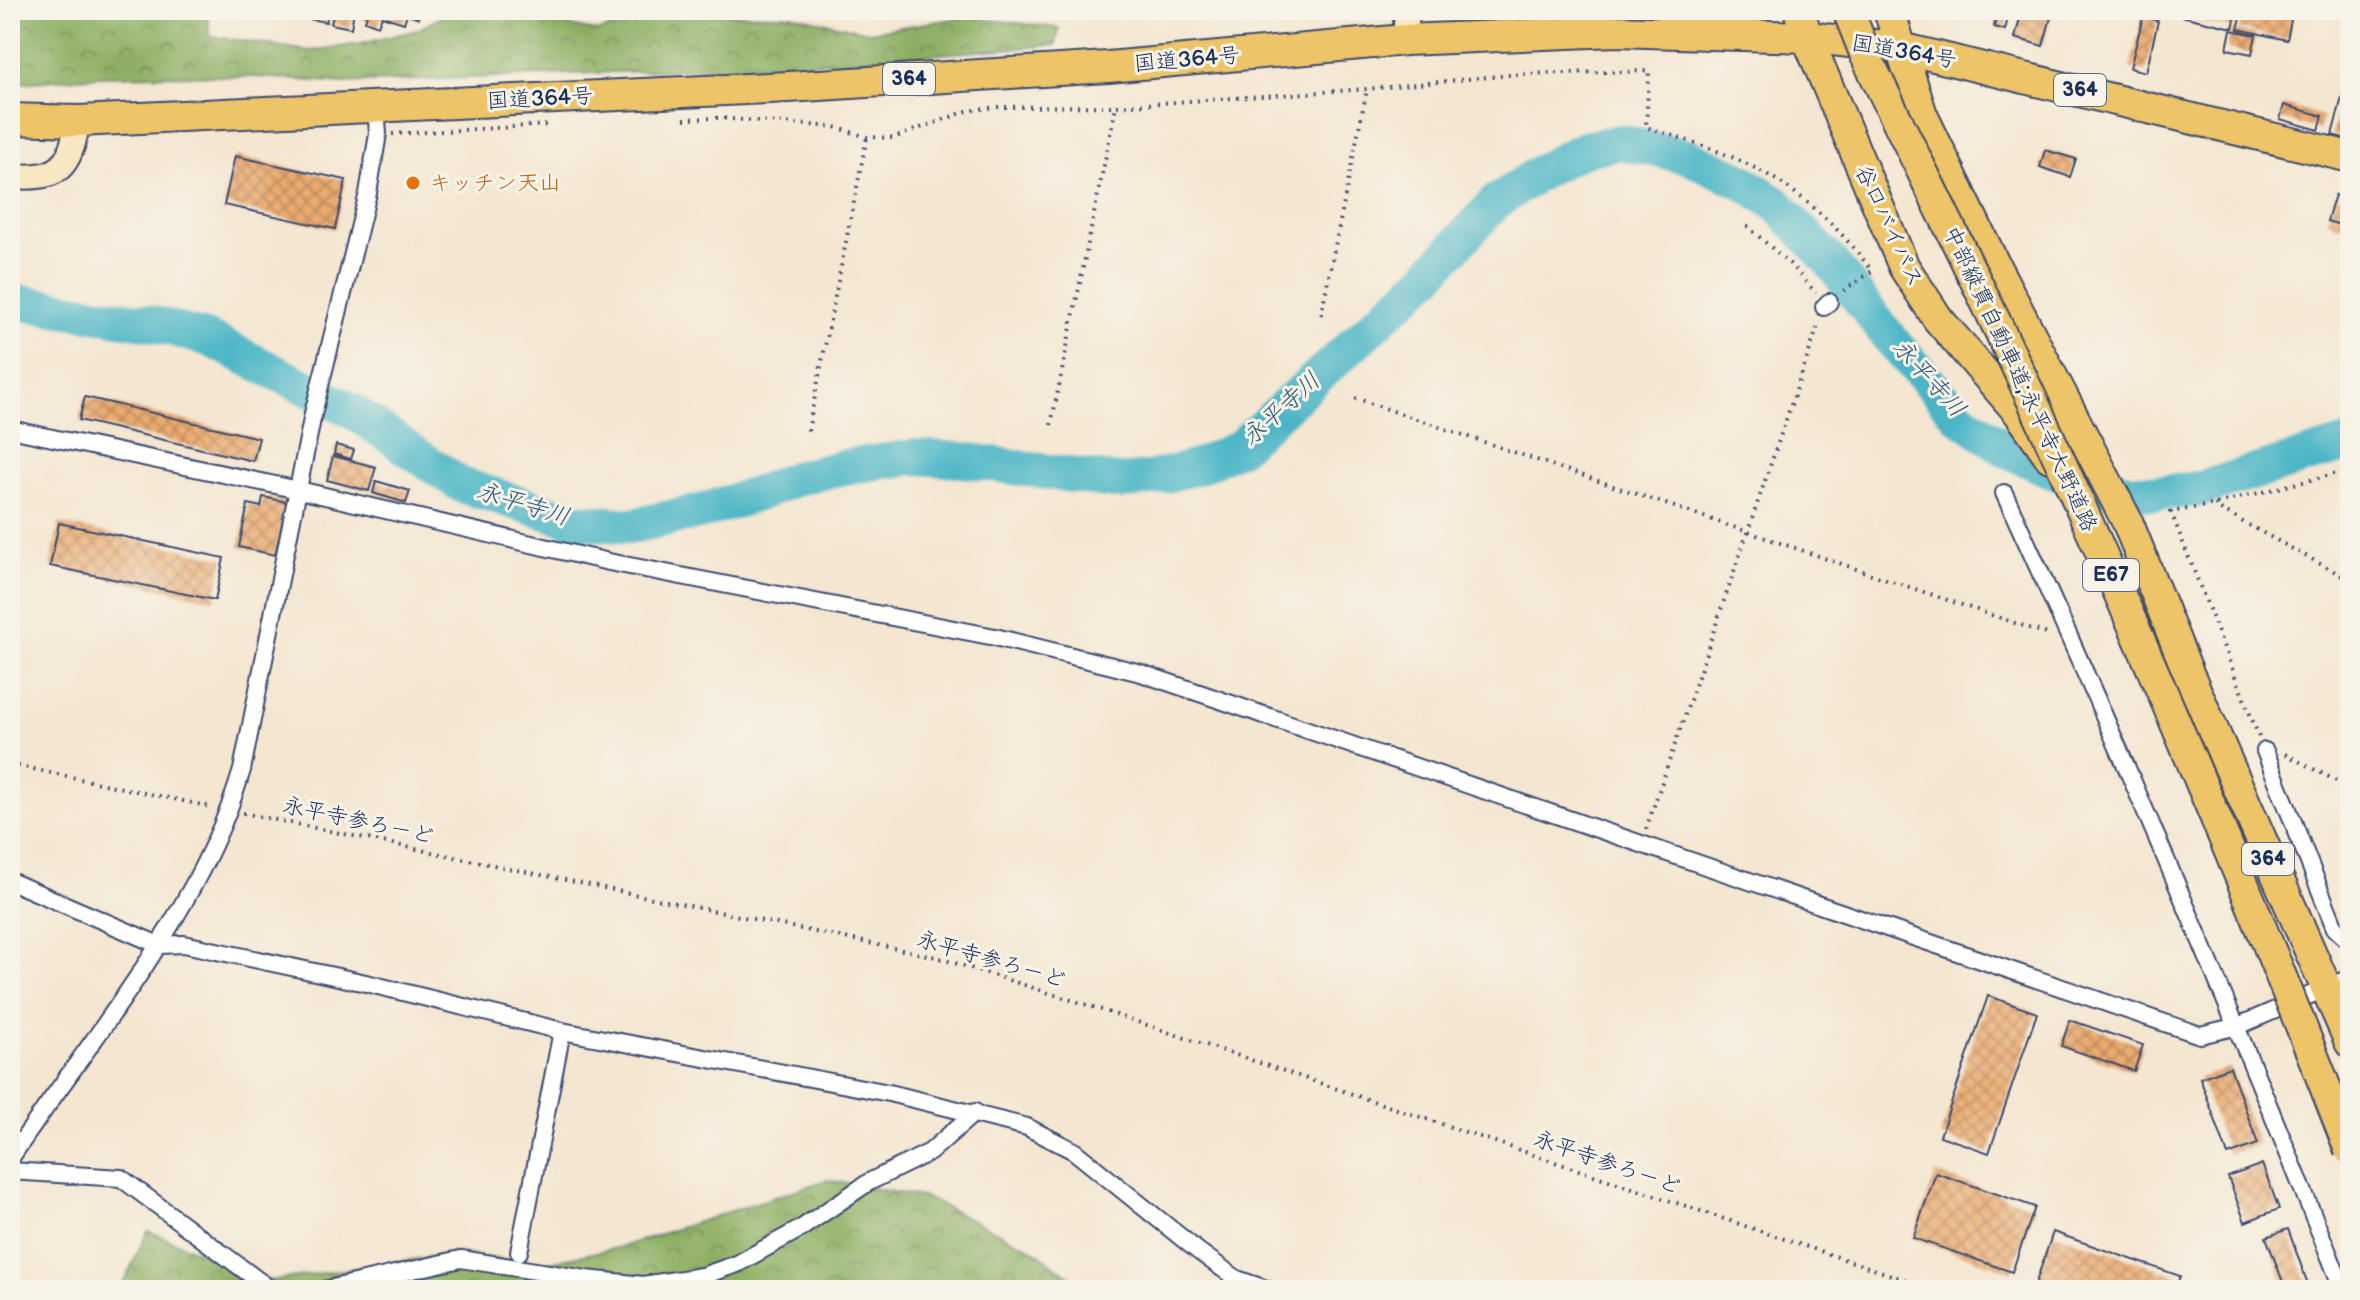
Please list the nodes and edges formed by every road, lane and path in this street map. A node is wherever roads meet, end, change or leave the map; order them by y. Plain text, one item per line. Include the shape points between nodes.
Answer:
1 (1848, 10) edge
2 (1889, 10) edge
3 (1803, 23) edge
4 (1406, 25) edge
5 (1901, 48) junction
6 (1367, 89) junction
7 (1116, 106) junction
8 (10, 119) edge
9 (681, 119) dead end
10 (78, 121) junction
11 (377, 121) junction
12 (562, 125) dead end
13 (867, 137) junction
14 (2350, 157) edge
15 (10, 176) edge
16 (1747, 226) dead end
17 (1826, 304) junction
18 (1321, 315) dead end
19 (1355, 398) dead end
20 (1051, 425) dead end
21 (10, 429) edge
22 (808, 431) dead end
23 (2350, 470) edge
24 (299, 490) junction
25 (2004, 493) dead end
26 (2215, 504) junction
27 (1746, 532) junction
28 (2350, 580) edge
29 (2072, 639) junction
30 (2189, 675) junction
31 (2265, 751) junction
32 (10, 764) edge
33 (2350, 788) edge
34 (229, 810) junction
35 (1642, 843) junction
36 (10, 881) edge
37 (2350, 942) edge
38 (159, 945) junction
39 (2338, 983) edge
40 (2238, 1026) junction
41 (562, 1031) junction
42 (2350, 1042) edge
43 (975, 1112) junction
44 (2350, 1150) edge
45 (10, 1159) edge
46 (10, 1171) edge
47 (519, 1252) dead end
48 (271, 1290) edge
49 (324, 1290) edge
50 (1269, 1290) edge
51 (1936, 1290) edge
52 (2343, 1290) edge

1 - 44 highway, 中部縦貫自動車道;永平寺大野道路 / E67, bridge via 2105,561
2 - 5 highway, 谷口バイパス
3 - 4 highway, 国道364号 / 364 via 1616,31
3 - 5 highway, 国道364号 / 364
3 - 30 highway, 谷口バイパス / 364, bridge via 1904,267 1938,319 2020,414 2093,519
4 - 11 highway, 国道364号 / 364 via 1108,67
5 - 14 highway, 国道364号 / 364
5 - 30 highway, 谷口バイパス / 364 via 1928,129 2127,521
6 - 7 path
6 - 17 path via 1519,74 1649,71 1646,127 1754,167 1795,193 1853,244 1872,271
6 - 18 path
7 - 13 path via 996,107 967,111 893,138
7 - 20 path
8 - 10 highway, 国道364号 / 364
9 - 13 path via 835,127
10 - 11 highway, 国道364号 / 364
10 - 15 street via 72,152 59,169 43,176
11 - 12 path
11 - 24 street via 368,193 322,373
13 - 22 path
16 - 17 path
17 - 27 path
19 - 27 path
21 - 24 street
23 - 26 path
24 - 34 street via 242,770
24 - 35 street via 609,562 995,637 1141,673
25 - 29 street
26 - 28 path
26 - 31 path via 2171,512
27 - 29 path
27 - 35 path
29 - 40 street
30 - 39 highway, 谷口バイパス / 364
31 - 33 path via 2278,750
31 - 37 street via 2335,928
32 - 34 path, 永平寺参ろーど
34 - 38 street
34 - 51 path, 永平寺参ろーど via 936,957
35 - 40 street via 2200,1035
36 - 38 street
38 - 41 street via 184,944
38 - 45 street
39 - 40 street
39 - 42 highway, 谷口バイパス / 364
40 - 52 street
41 - 43 street
41 - 47 street
43 - 49 street via 930,1152 869,1182 737,1264 702,1276 643,1285 461,1259
43 - 50 street via 1027,1127 1074,1151 1237,1279
46 - 48 street via 121,1178

